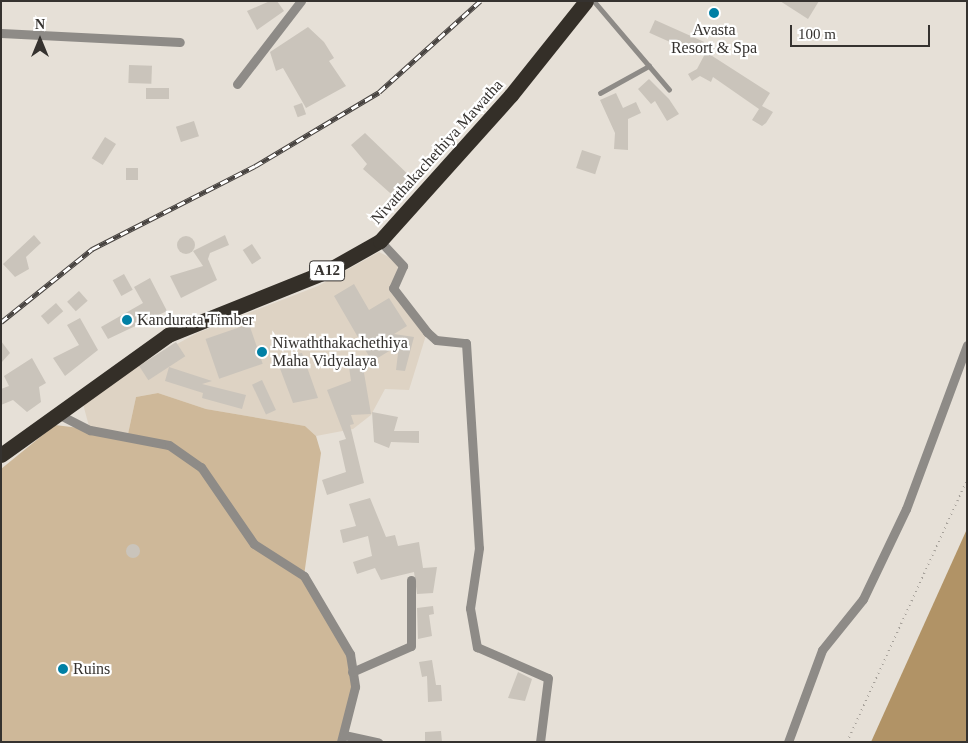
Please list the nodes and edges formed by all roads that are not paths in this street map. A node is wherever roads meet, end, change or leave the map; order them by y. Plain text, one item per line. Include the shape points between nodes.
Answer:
1 (301, 1) edge
2 (586, 1) edge
3 (594, 1) edge
4 (1, 34) edge
5 (180, 42) dead end
6 (649, 66) junction
7 (237, 84) dead end
8 (669, 88) dead end
9 (600, 93) dead end
10 (380, 241) junction
11 (967, 345) edge
12 (56, 413) junction
13 (1, 455) edge
14 (411, 580) dead end
15 (352, 672) junction
16 (343, 738) edge
17 (378, 742) edge
18 (540, 742) edge
19 (788, 742) edge

1 - 7 street
2 - 10 highway, Nivatthakachethiya Mawatha / A12 via 474,138
3 - 6 lane
4 - 5 street
6 - 8 lane
6 - 9 lane
10 - 12 highway, Nivatthakachethiya Mawatha / A12 via 325,272 168,334
10 - 18 street via 404,266 393,288 428,332 436,340 466,343 479,548 470,608 478,647 548,678
11 - 19 street via 906,509 863,599 822,650
12 - 13 highway, Nivatthakachethiya Mawatha / A12
12 - 15 street via 90,430 169,445 201,467 254,544 304,576 350,654
14 - 15 street via 411,646
15 - 16 street via 355,687
16 - 17 street

